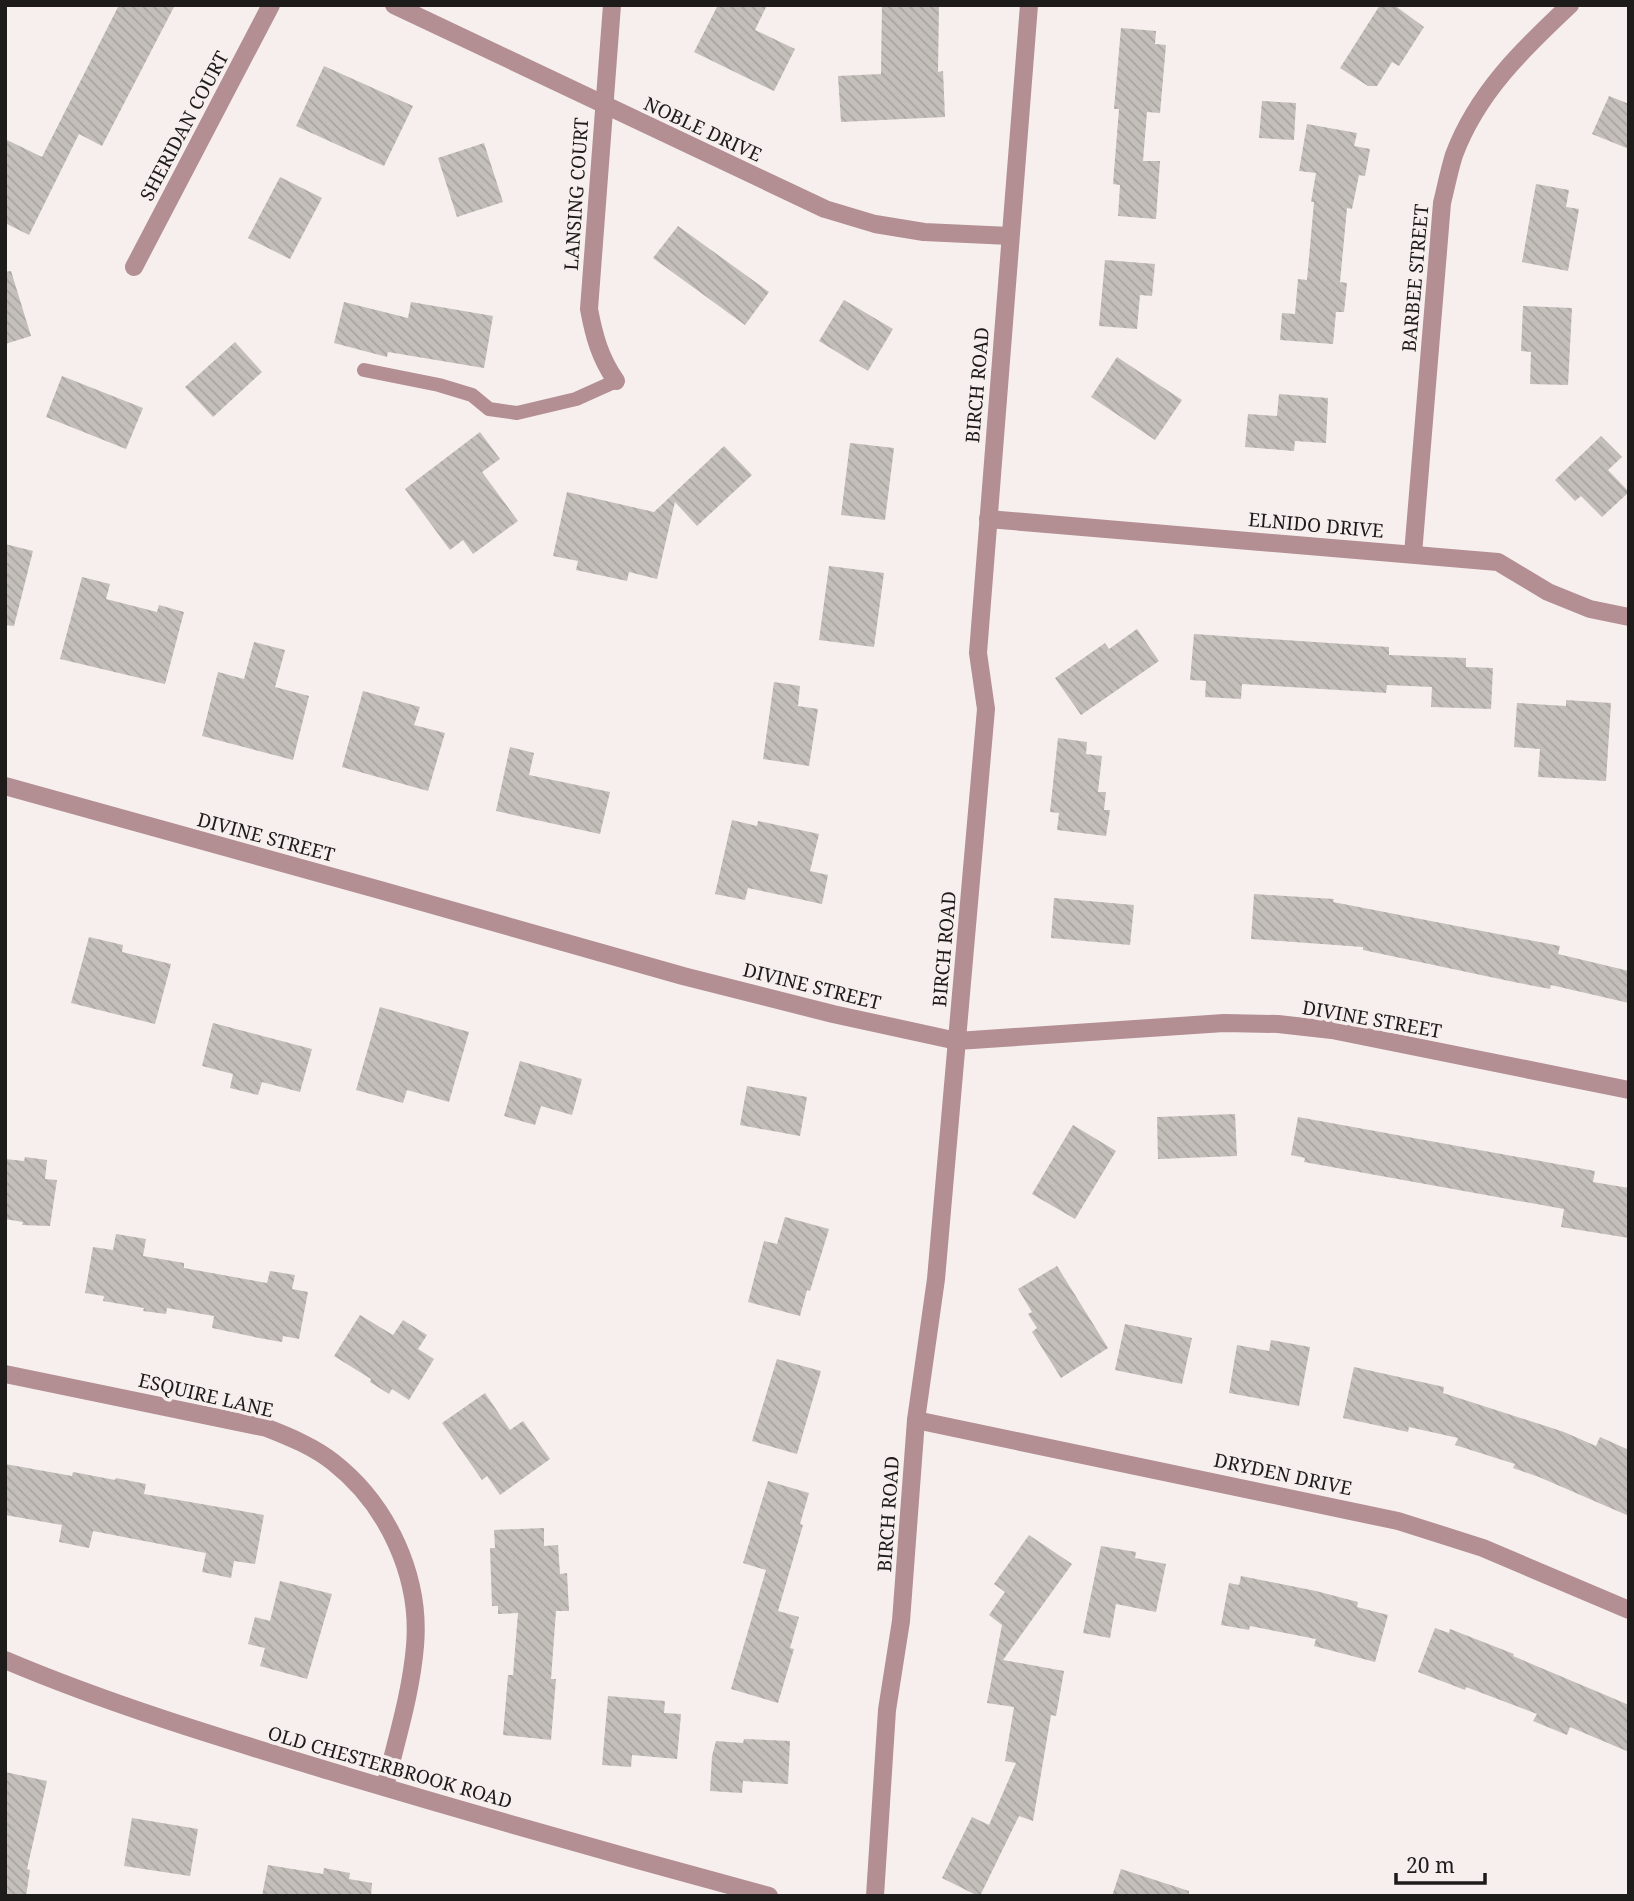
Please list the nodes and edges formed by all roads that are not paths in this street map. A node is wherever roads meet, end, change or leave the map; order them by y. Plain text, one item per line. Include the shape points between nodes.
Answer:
1 (271, 5) edge
2 (394, 5) edge
3 (612, 5) edge
4 (1029, 5) edge
5 (1570, 5) edge
6 (604, 106) junction
7 (1010, 236) junction
8 (134, 267) dead end
9 (364, 370) dead end
10 (616, 381) joint
11 (988, 519) junction
12 (1413, 554) junction
13 (1629, 617) edge
14 (5, 786) edge
15 (957, 1041) junction
16 (1629, 1090) edge
17 (5, 1374) edge
18 (916, 1420) junction
19 (1629, 1610) edge
20 (5, 1660) edge
21 (385, 1787) junction
22 (769, 1896) edge
23 (874, 1896) edge

1 - 8 street, SHERIDAN COURT
2 - 6 street, NOBLE DRIVE
3 - 6 street, LANSING COURT
4 - 7 street, BIRCH ROAD
5 - 12 street, BARBEE STREET via 1499,76 1474,113 1455,155 1442,203
6 - 7 street, NOBLE DRIVE via 825,209 924,232
6 - 10 street, LANSING COURT via 589,309 594,340
7 - 11 street, BIRCH ROAD
9 - 10 lane via 472,394 489,409 517,413 576,399
11 - 12 street, ELNIDO DRIVE
11 - 15 street, BIRCH ROAD via 978,653 986,709
12 - 13 street, ELNIDO DRIVE via 1498,562 1548,592 1590,609
14 - 15 street, DIVINE STREET via 683,976
15 - 16 street, DIVINE STREET via 1224,1023 1278,1024 1332,1030
15 - 18 street, BIRCH ROAD via 936,1279
17 - 21 street, ESQUIRE LANE via 267,1428 333,1462 362,1489 387,1523 403,1559 413,1600 415,1644
18 - 19 street, DRYDEN DRIVE via 1398,1521 1483,1548
18 - 23 street, BIRCH ROAD
20 - 21 street, OLD CHESTERBROOK ROAD via 177,1726
21 - 22 street, OLD CHESTERBROOK ROAD

